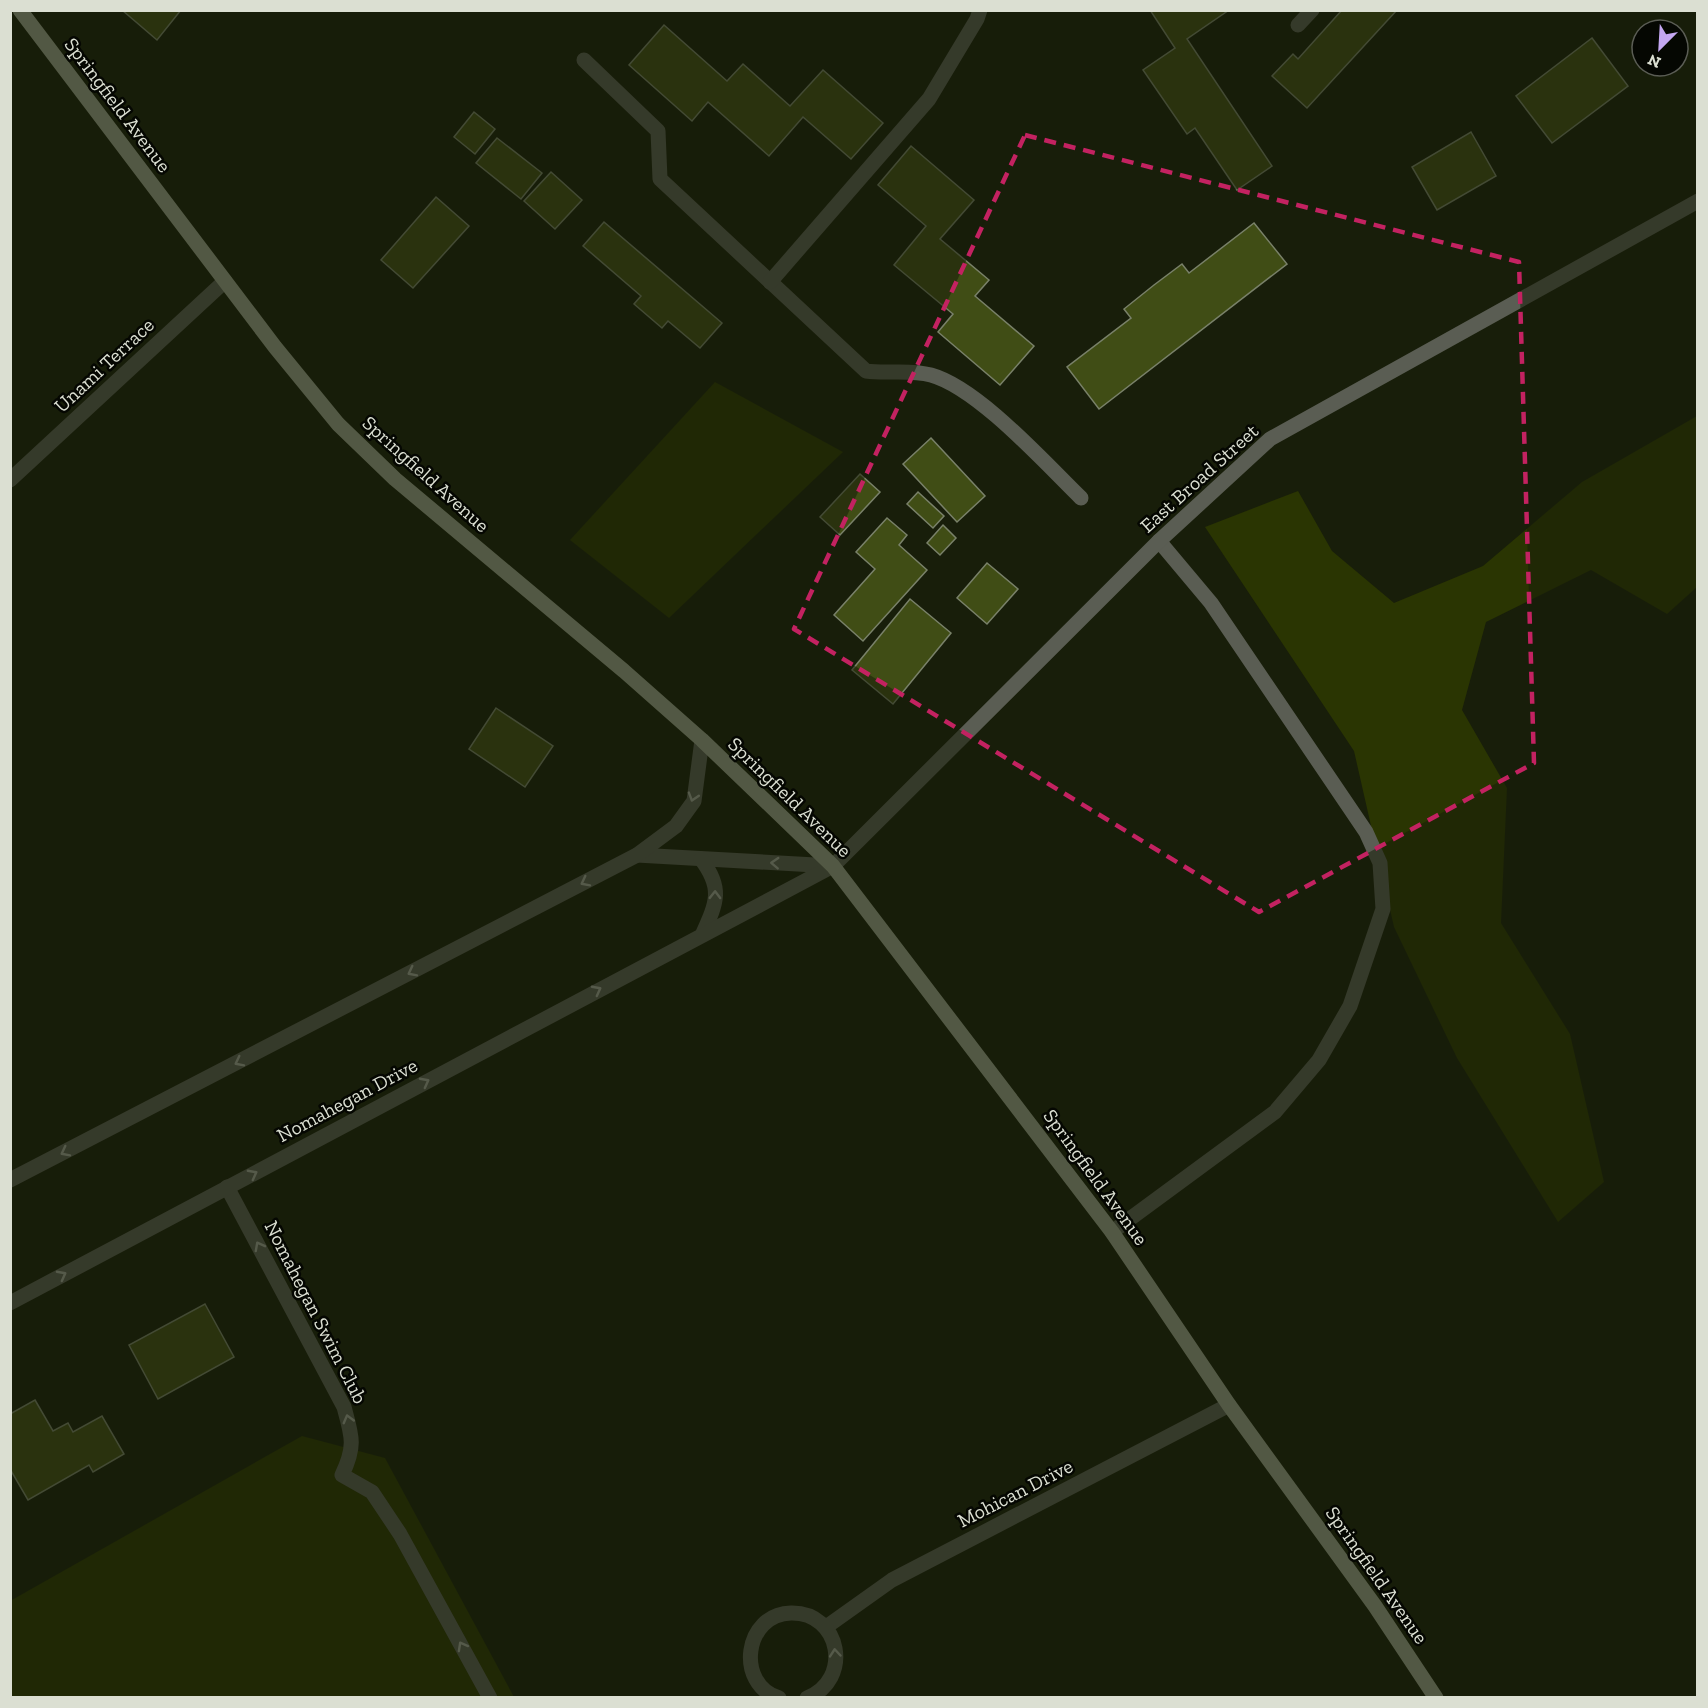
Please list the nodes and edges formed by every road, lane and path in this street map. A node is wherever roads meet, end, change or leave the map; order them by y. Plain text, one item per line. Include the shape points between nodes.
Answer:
1 (20, 10) edge
2 (980, 10) edge
3 (1312, 10) edge
4 (1298, 25) dead end
5 (584, 60) dead end
6 (1698, 201) edge
7 (225, 281) junction
8 (770, 282) junction
9 (10, 480) edge
10 (1081, 498) dead end
11 (1159, 541) junction
12 (702, 740) junction
13 (637, 855) junction
14 (701, 859) junction
15 (833, 866) junction
16 (703, 933) junction
17 (10, 1180) edge
18 (227, 1187) junction
19 (1112, 1232) junction
20 (10, 1303) edge
21 (1229, 1405) junction
22 (826, 1628) junction
23 (490, 1698) edge
24 (779, 1698) edge
25 (807, 1698) edge
26 (1436, 1698) edge

1 - 7 main road, Springfield Avenue
2 - 8 street via 929,99
3 - 4 street
5 - 8 street via 658,131 660,178
6 - 11 street, East Broad Street via 1270,439
7 - 9 street, Unami Terrace
7 - 12 main road, Springfield Avenue via 338,424 387,471
8 - 10 street via 866,371 910,371 942,378 996,415
11 - 15 street, East Broad Street
11 - 19 street via 1211,603 1366,832 1380,863 1383,909 1350,1006 1319,1060 1275,1112
12 -> 13 street via 694,801 676,826
12 - 15 main road, Springfield Avenue
13 - 14 street
13 -> 17 street
15 -> 14 street
16 -> 14 street via 717,892 711,872
15 - 16 street, Nomahegan Drive
15 - 19 main road, Springfield Avenue
18 -> 16 street, Nomahegan Drive
20 -> 18 street, Nomahegan Drive
23 -> 18 street, Nomahegan Swim Club via 400,1534 372,1492 342,1475 352,1455 353,1439 344,1407
19 - 21 main road, Springfield Avenue
21 - 22 street, Mohican Drive via 892,1580
21 - 26 main road, Springfield Avenue via 1375,1606
22 - 24 street via 815,1618 789,1613 775,1616 755,1635 750,1648 753,1675 760,1686
25 -> 22 street via 828,1684 835,1670 834,1640

